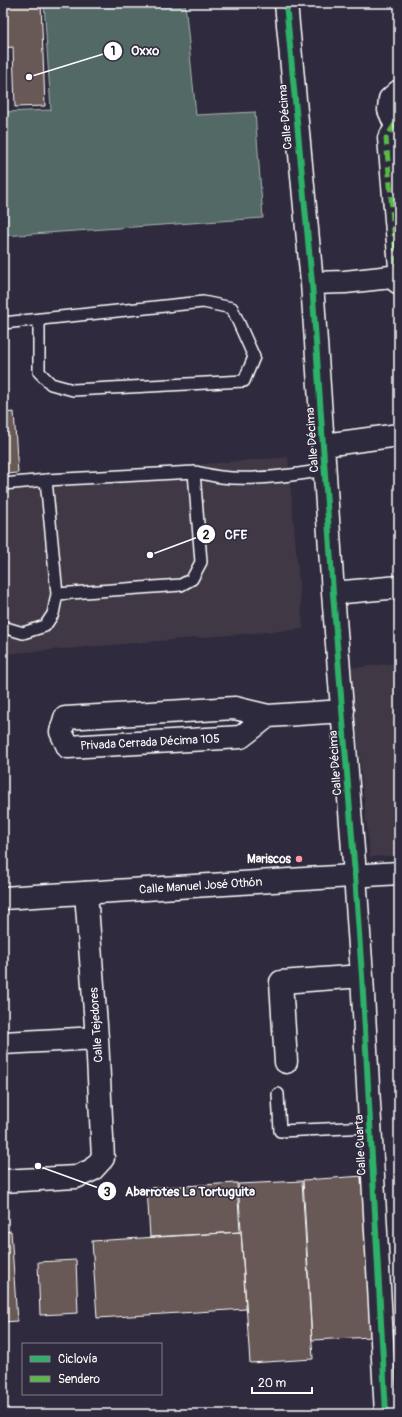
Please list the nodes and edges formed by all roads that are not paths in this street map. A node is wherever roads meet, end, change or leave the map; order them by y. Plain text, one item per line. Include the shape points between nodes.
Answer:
1 (286, 3) edge
2 (399, 91) edge
3 (397, 124) edge
4 (397, 273) edge
5 (312, 283) junction
6 (40, 319) junction
7 (3, 323) edge
8 (399, 435) edge
9 (324, 445) junction
10 (325, 470) junction
11 (194, 472) junction
12 (46, 480) junction
13 (3, 484) edge
14 (399, 587) edge
15 (333, 593) junction
16 (57, 594) junction
17 (3, 627) edge
18 (343, 711) junction
19 (268, 716) junction
20 (399, 873) edge
21 (355, 875) junction
22 (86, 893) junction
23 (3, 898) edge
24 (362, 976) junction
25 (97, 1038) junction
26 (3, 1043) edge
27 (286, 1062) dead end
28 (278, 1094) dead end
29 (370, 1128) junction
30 (3, 1181) edge
31 (386, 1414) edge

1 - 5 street, Calle Décima
2 - 3 street via 390,99 389,110
3 - 4 street via 386,138
4 - 5 street via 345,282
5 - 9 street, Calle Décima
6 - 6 lane via 203,302 232,308 254,357 244,381 73,390 51,384 39,372
6 - 7 lane
8 - 9 street
9 - 10 street, Calle Décima
10 - 11 lane via 245,478
10 - 15 street, Calle Décima
11 - 12 lane
11 - 16 lane via 201,562 192,579 181,585
12 - 13 lane
12 - 16 lane
14 - 15 street
15 - 18 street, Calle Décima
16 - 17 lane via 53,614 45,626 23,633
18 - 19 street, Privada Cerrada Décima 105
18 - 21 street, Calle Décima
19 - 19 street, Privada Cerrada Décima 105 via 235,708 65,718 61,732 68,747 241,737
20 - 21 street, Calle Manuel José Othón
21 - 22 street, Calle Manuel José Othón
21 - 24 street, Calle Cuarta
22 - 23 street, Calle Manuel José Othón
22 - 25 street, Calle Tejedores
24 - 27 street via 281,982
24 - 29 street, Calle Cuarta
25 - 26 street
25 - 30 street, Calle Tejedores via 103,1158 92,1170 76,1177
28 - 29 lane via 280,1131
29 - 31 street, Calle Cuarta

